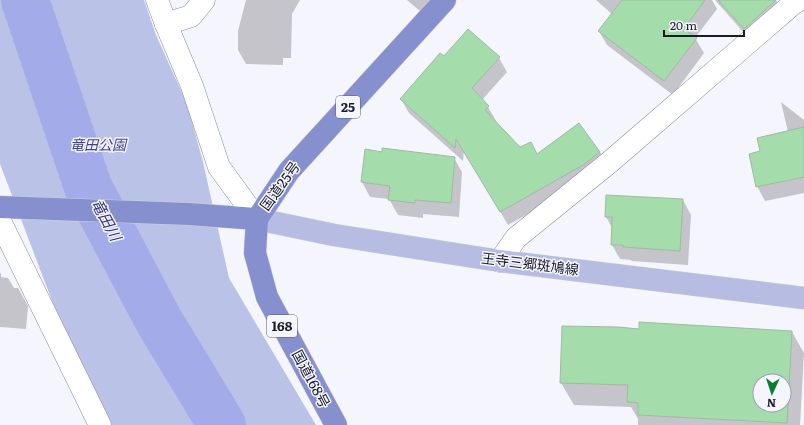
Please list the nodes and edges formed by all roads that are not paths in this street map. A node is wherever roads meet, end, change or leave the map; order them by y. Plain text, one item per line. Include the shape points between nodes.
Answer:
1 (157, 0) edge
2 (204, 0) edge
3 (445, 0) edge
4 (799, 0) edge
5 (166, 24) junction
6 (0, 207) edge
7 (257, 219) junction
8 (0, 221) edge
9 (500, 261) junction
10 (804, 298) edge
11 (100, 425) edge
12 (336, 425) edge

1 - 5 street
2 - 5 street via 191,16
3 - 7 highway, 国道25号 / 25 via 289,171
4 - 9 street via 611,162 516,238
5 - 7 street via 192,86 219,167
6 - 7 highway, 国道25号
7 - 9 main road, 王寺三郷斑鳩線 via 334,235
7 - 12 highway, 国道168号 / 168 via 255,253 267,297
8 - 11 street
9 - 10 main road, 王寺三郷斑鳩線

